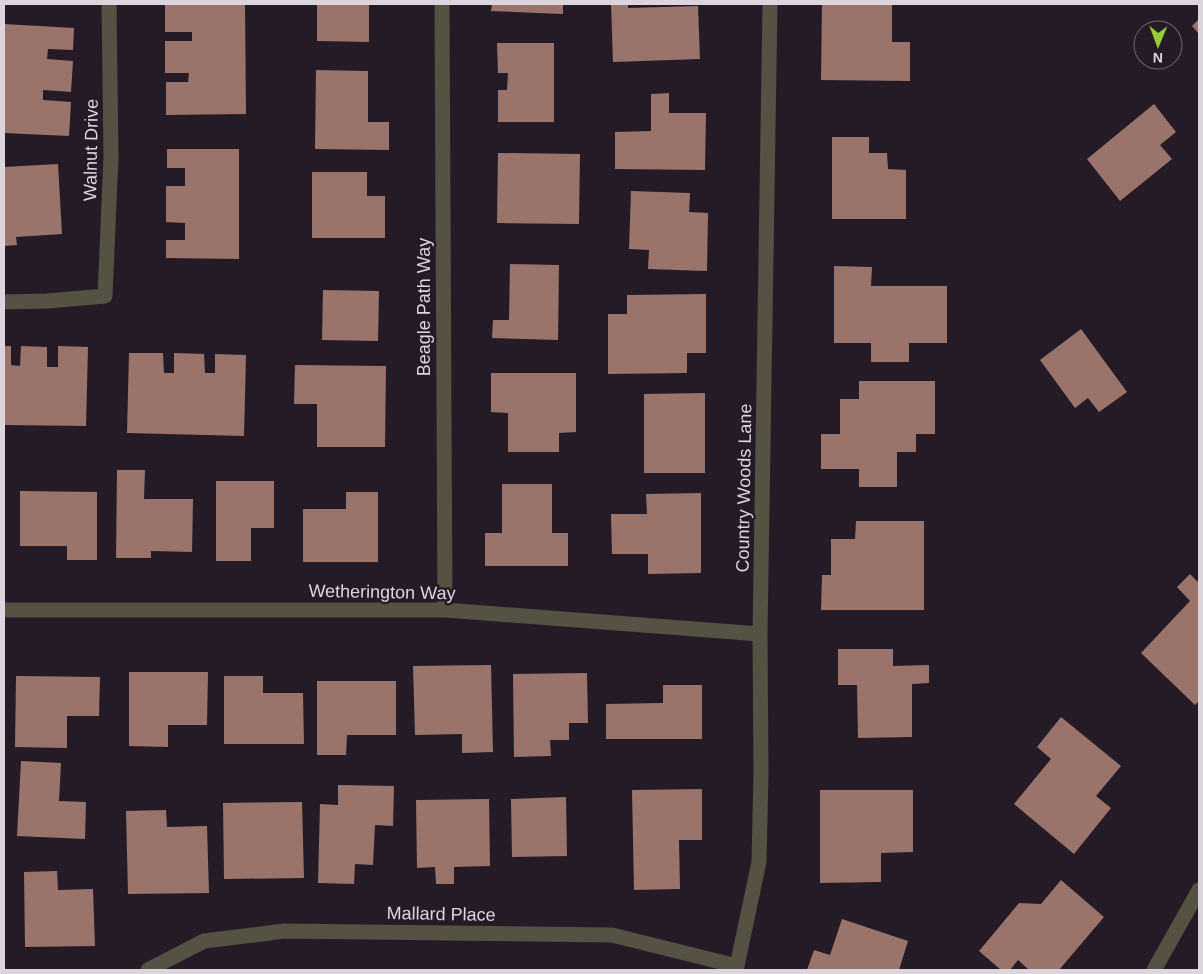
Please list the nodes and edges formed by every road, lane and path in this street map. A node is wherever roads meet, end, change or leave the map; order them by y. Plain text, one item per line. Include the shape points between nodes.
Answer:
1 (109, 4) edge
2 (442, 4) edge
3 (770, 4) edge
4 (4, 302) edge
5 (4, 610) edge
6 (445, 610) junction
7 (760, 634) junction
8 (1199, 890) edge
9 (736, 968) edge
10 (148, 970) edge
11 (1154, 970) edge

1 - 4 street, Walnut Drive via 111,157 105,296
2 - 6 street, Beagle Path Way
3 - 7 street, Country Woods Lane
5 - 6 street, Wetherington Way
6 - 7 street, Wetherington Way
7 - 9 street, Country Woods Lane via 759,862
8 - 11 street
9 - 10 street, Mallard Place via 612,935 285,931 204,941

